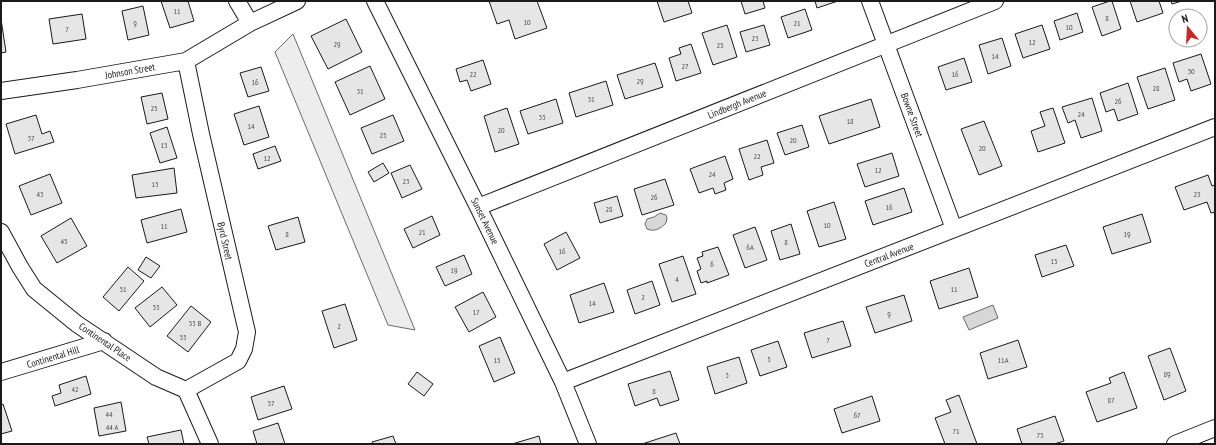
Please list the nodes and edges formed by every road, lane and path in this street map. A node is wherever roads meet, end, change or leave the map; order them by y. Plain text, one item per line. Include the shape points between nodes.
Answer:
1 (237, 1) edge
2 (297, 1) edge
3 (375, 1) edge
4 (870, 1) edge
5 (995, 1) edge
6 (250, 23) junction
7 (886, 44) junction
8 (186, 61) junction
9 (1, 91) edge
10 (1215, 127) edge
11 (478, 206) junction
12 (954, 229) junction
13 (1, 232) edge
14 (104, 342) junction
15 (1, 372) edge
16 (563, 382) junction
17 (186, 390) junction
18 (1215, 428) edge
19 (210, 444) edge
20 (588, 444) edge
21 (1175, 444) edge

1 - 6 street
2 - 6 street, Johnson Street
3 - 11 street, Sunset Avenue
4 - 7 street, Bowne Street
5 - 7 street, Lindbergh Avenue
6 - 8 street, Johnson Street
7 - 11 street, Lindbergh Avenue
7 - 12 street, Bowne Street
8 - 9 street, Johnson Street
8 - 17 street, Byrd Street via 247,332 244,349 238,361
10 - 12 street, Central Avenue
11 - 16 street, Sunset Avenue
12 - 16 street, Central Avenue
13 - 14 street, Continental Place via 34,289
14 - 15 street, Continental Hill
14 - 17 street, Continental Place via 156,376
16 - 20 street, Sunset Avenue
17 - 19 street
18 - 21 street

